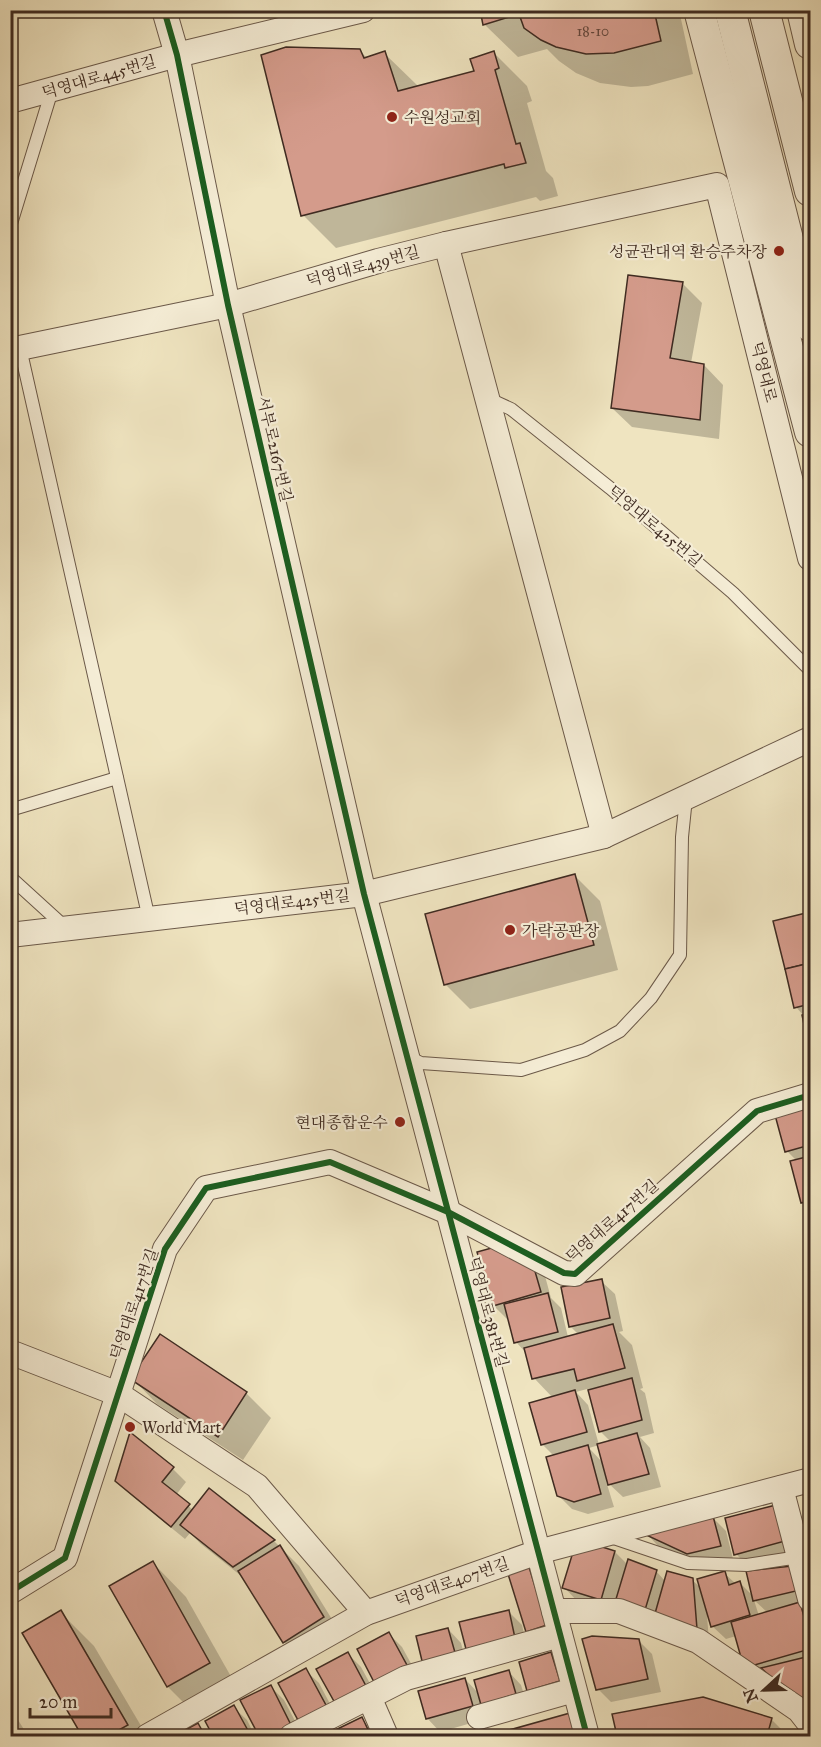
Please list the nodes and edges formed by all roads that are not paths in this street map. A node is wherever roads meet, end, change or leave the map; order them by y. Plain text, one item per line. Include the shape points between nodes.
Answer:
1 (164, 10) edge
2 (363, 10) edge
3 (699, 10) edge
4 (730, 10) edge
5 (764, 10) edge
6 (802, 10) edge
7 (810, 44) edge
8 (177, 55) junction
9 (52, 90) junction
10 (10, 101) edge
11 (717, 185) joint
12 (810, 191) edge
13 (10, 227) edge
14 (446, 244) junction
15 (228, 304) junction
16 (810, 326) edge
17 (15, 349) edge
18 (486, 398) junction
19 (810, 432) edge
20 (810, 558) edge
21 (810, 670) edge
22 (810, 739) edge
23 (117, 778) junction
24 (686, 798) junction
25 (10, 810) edge
26 (604, 836) junction
27 (10, 877) edge
28 (364, 894) junction
29 (149, 919) junction
30 (67, 928) junction
31 (10, 935) edge
32 (407, 1057) junction
33 (810, 1095) edge
34 (447, 1212) junction
35 (10, 1352) edge
36 (118, 1395) junction
37 (810, 1480) edge
38 (781, 1488) junction
39 (604, 1535) junction
40 (538, 1552) junction
41 (799, 1557) junction
42 (10, 1592) edge
43 (810, 1599) edge
44 (554, 1611) junction
45 (366, 1612) junction
46 (560, 1635) junction
47 (574, 1690) junction
48 (369, 1697) junction
49 (479, 1718) dead end
50 (810, 1724) edge
51 (304, 1734) edge
52 (148, 1737) edge
53 (386, 1737) edge
54 (587, 1737) edge

1 - 8 street, 서부로2167번길
2 - 8 street, 덕영대로445번길
3 - 19 street
4 - 16 street
5 - 12 street
6 - 7 street
8 - 9 street, 덕영대로445번길
8 - 15 street, 서부로2167번길
9 - 10 street, 덕영대로445번길
9 - 13 lane
11 - 14 street, 덕영대로439번길
11 - 20 street, 덕영대로
14 - 15 street, 덕영대로439번길
14 - 18 street
15 - 17 street, 덕영대로439번길
15 - 28 street, 서부로2167번길
17 - 23 lane
18 - 21 lane, 덕영대로425번길 via 511,409 610,488 733,593
18 - 26 street
22 - 24 street, 덕영대로425번길
23 - 25 lane
23 - 29 lane
24 - 26 street, 덕영대로425번길
24 - 32 lane via 680,955 651,998 620,1031 585,1050 521,1070 421,1063
26 - 28 street, 덕영대로425번길
27 - 30 lane
28 - 29 street, 덕영대로425번길
28 - 32 street, 덕영대로381번길
29 - 30 street, 덕영대로425번길
30 - 31 street, 덕영대로425번길
32 - 34 street, 덕영대로381번길
33 - 34 street, 덕영대로417번길 via 757,1111 575,1274 564,1273
34 - 36 street, 덕영대로417번길 via 330,1162 206,1188 165,1249
34 - 40 street, 덕영대로381번길
35 - 36 street
36 - 42 street, 덕영대로417번길 via 65,1558
36 - 45 street via 257,1486
37 - 38 street, 덕영대로407번길
38 - 39 street, 덕영대로407번길
38 - 41 street
39 - 40 street, 덕영대로407번길
39 - 41 lane via 688,1563 747,1564
40 - 44 street, 덕영대로381번길
40 - 45 street, 덕영대로407번길
41 - 43 street
44 - 46 street, 덕영대로381번길
44 - 50 street via 619,1611 698,1641 799,1710
45 - 52 street, 덕영대로407번길
46 - 47 street, 덕영대로381번길
46 - 48 street via 406,1678
47 - 49 street
47 - 54 street, 덕영대로381번길
48 - 51 street
48 - 53 street

